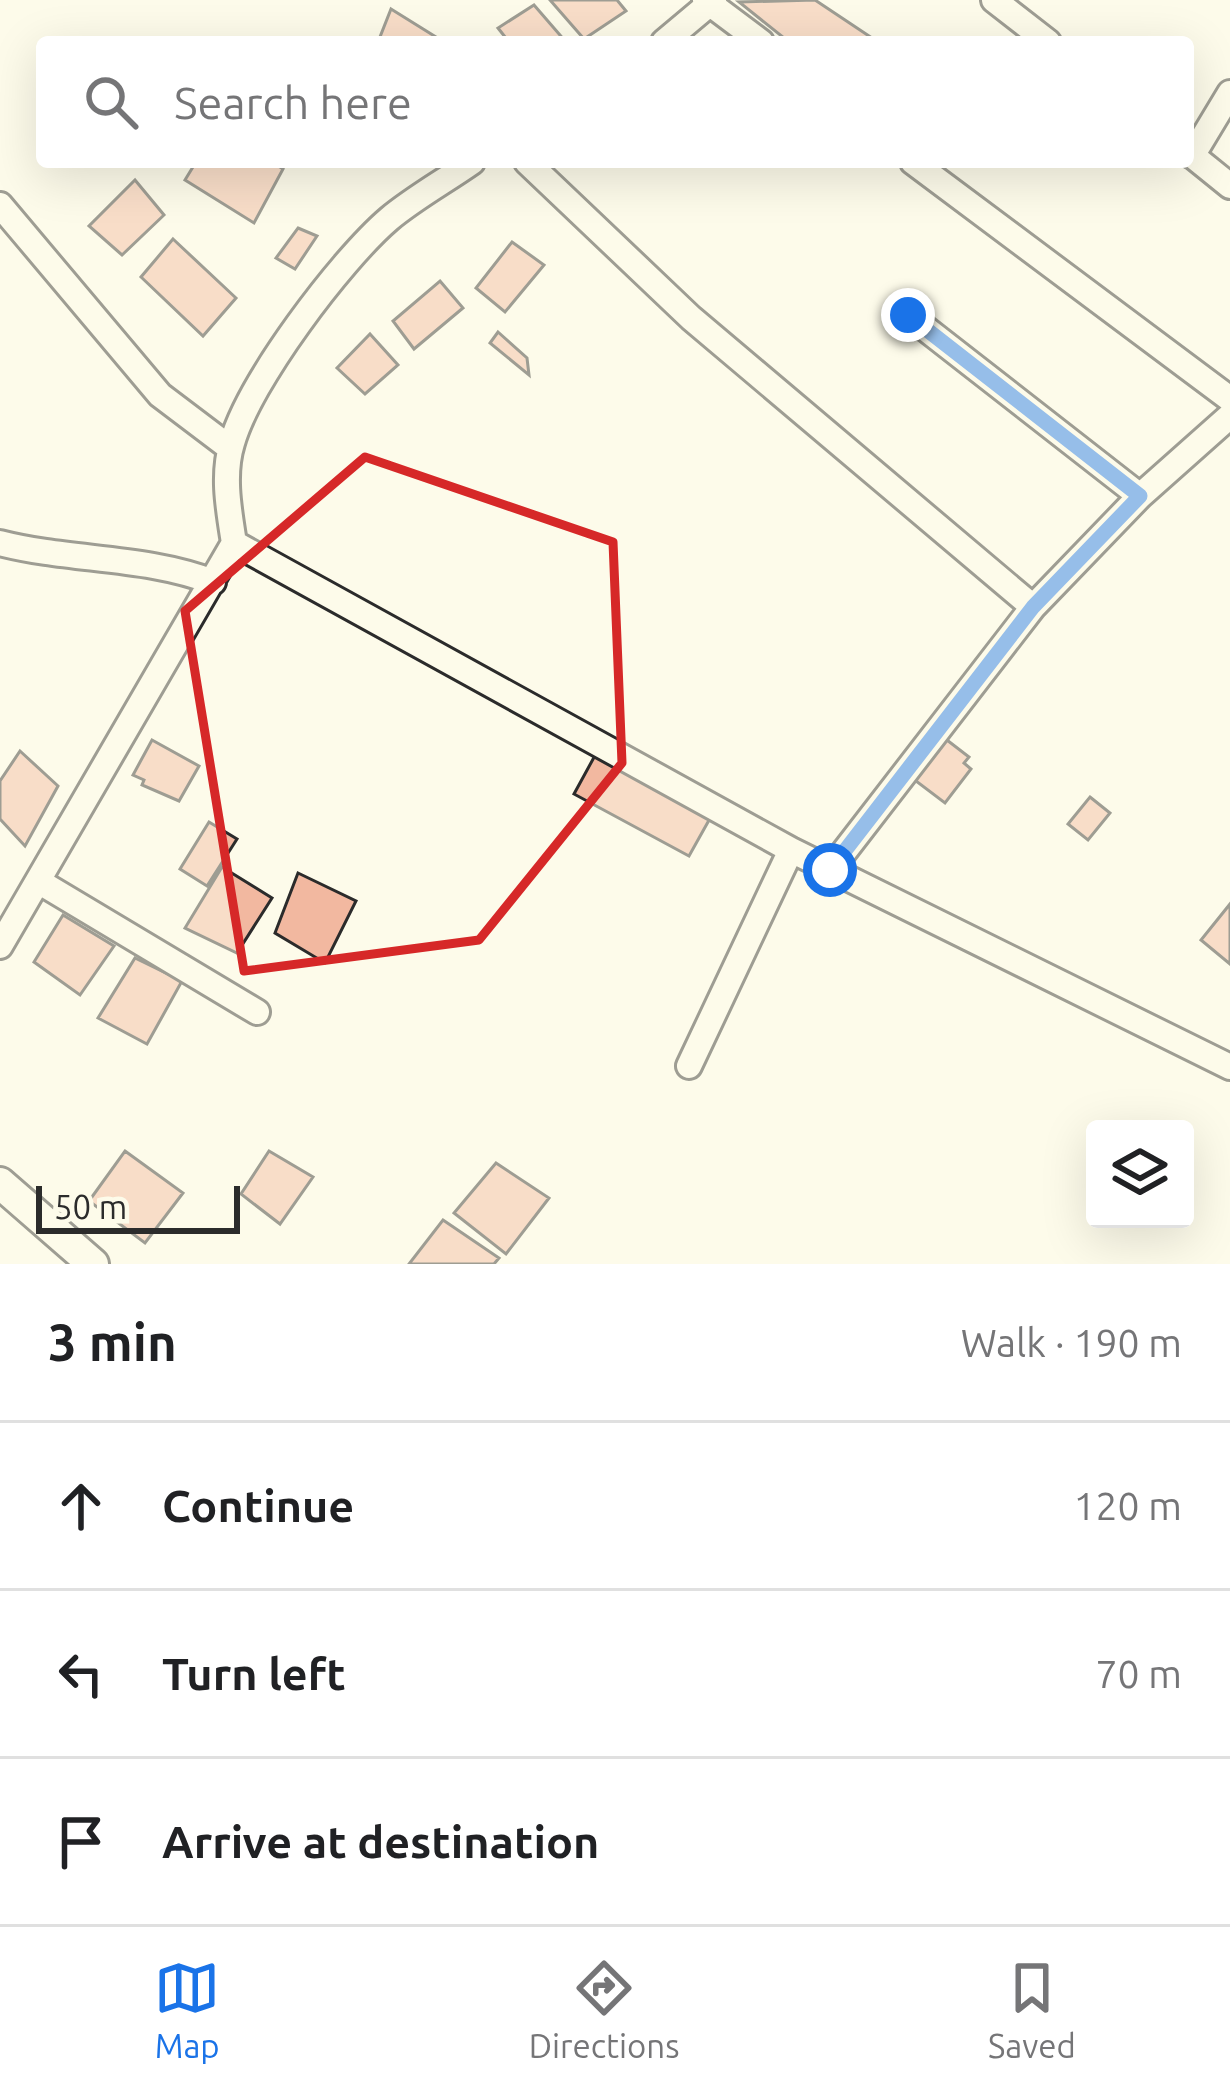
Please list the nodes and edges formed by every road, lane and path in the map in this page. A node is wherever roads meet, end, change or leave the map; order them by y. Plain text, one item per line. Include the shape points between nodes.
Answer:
1 (994, 0) edge
2 (710, 1) edge
3 (671, 36) edge
4 (754, 36) edge
5 (1040, 36) edge
6 (1230, 93) edge
7 (1194, 148) edge
8 (1194, 157) edge
9 (463, 168) edge
10 (533, 168) edge
11 (921, 168) edge
12 (1230, 186) edge
13 (0, 205) edge
14 (908, 315) dead end
15 (1230, 399) edge
16 (1230, 416) edge
17 (230, 448) junction
18 (1140, 496) junction
19 (0, 543) edge
20 (234, 543) junction
21 (213, 582) junction
22 (1033, 607) junction
23 (791, 850) junction
24 (830, 870) junction
25 (38, 881) junction
26 (0, 946) edge
27 (257, 1012) dead end
28 (688, 1066) dead end
29 (1230, 1067) edge
30 (0, 1183) edge
31 (93, 1264) edge

1 - 5 street
2 - 3 street
2 - 4 street
6 - 7 street
8 - 12 street
9 - 17 street via 388,220 314,306 246,403
10 - 22 street via 691,318
11 - 15 street
13 - 17 street via 160,395
14 - 18 street
16 - 18 street
17 - 20 street
18 - 22 street
19 - 21 street via 181,569
20 - 21 street
20 - 23 street
21 - 25 street
22 - 24 street
23 - 24 street
23 - 28 street
24 - 29 street
25 - 26 street
25 - 27 street
30 - 31 street

